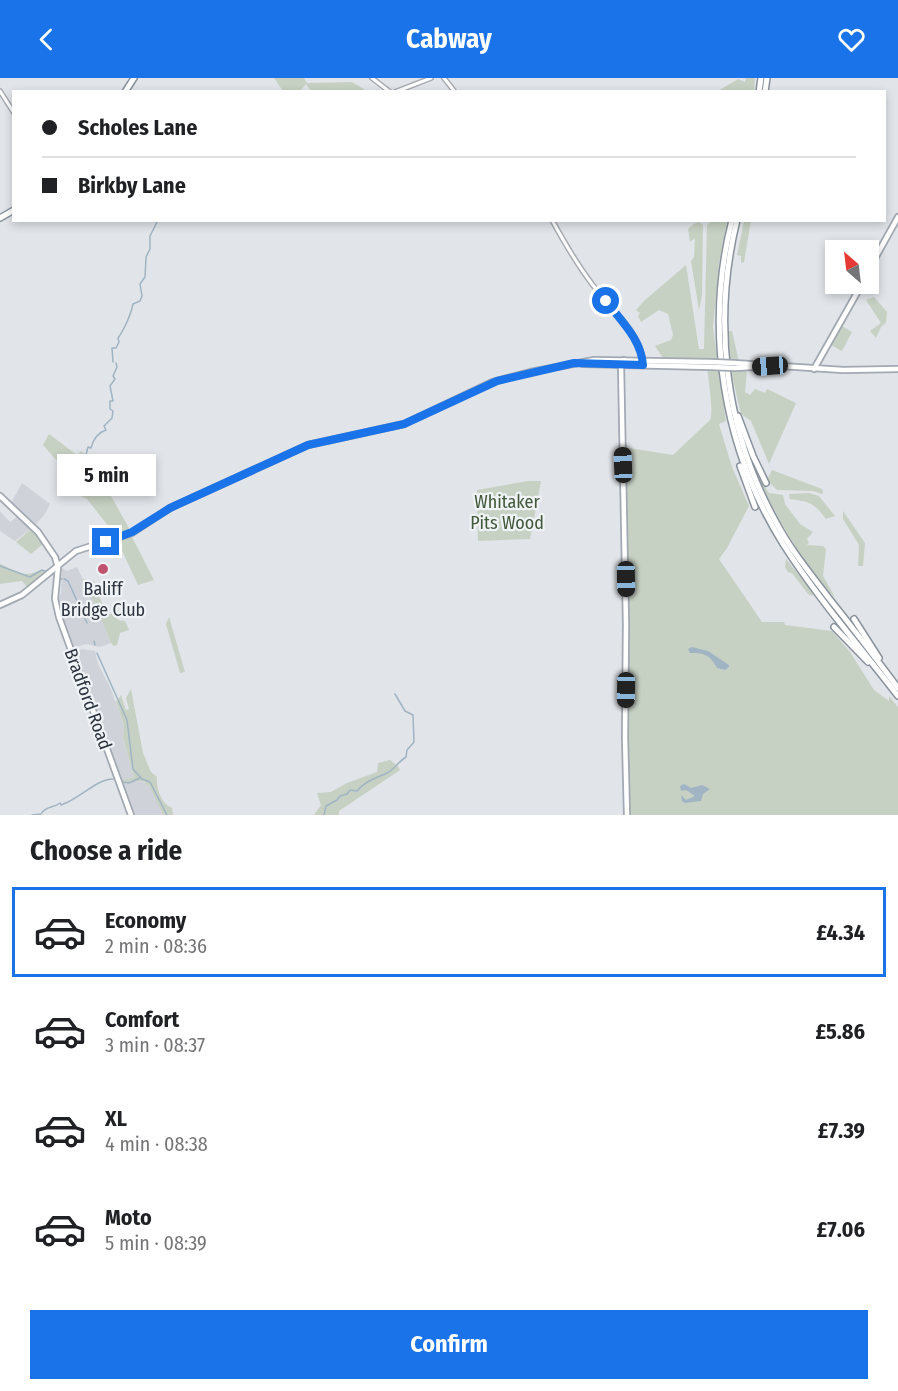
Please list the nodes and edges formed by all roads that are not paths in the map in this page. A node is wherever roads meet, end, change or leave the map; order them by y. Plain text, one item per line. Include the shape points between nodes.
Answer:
1 (372, 78) edge
2 (431, 78) edge
3 (387, 90) edge
4 (400, 90) edge
5 (0, 91) edge
6 (12, 110) edge
7 (898, 217) edge
8 (553, 222) edge
9 (732, 222) edge
10 (737, 222) edge
11 (879, 251) edge
12 (856, 294) edge
13 (623, 362) junction
14 (574, 363) junction
15 (643, 363) junction
16 (814, 369) junction
17 (898, 369) edge
18 (729, 385) junction
19 (730, 420) junction
20 (766, 483) dead end
21 (0, 496) edge
22 (755, 507) dead end
23 (58, 567) junction
24 (50, 573) junction
25 (57, 578) junction
26 (0, 605) edge
27 (854, 618) dead end
28 (834, 627) dead end
29 (896, 687) edge
30 (898, 696) edge
31 (131, 815) edge
32 (627, 815) edge

1 - 3 main road
2 - 4 main road
5 - 6 main road
7 - 11 main road
8 - 15 main road via 592,285 627,326
9 - 19 highway via 723,262 720,320
10 - 18 highway via 725,299
12 - 16 main road
13 - 14 main road
13 - 14 main road
13 - 15 main road
13 - 32 main road
14 - 23 main road via 492,382 404,424 308,445 170,508 132,532 76,551
15 - 16 main road, bridge
16 - 17 main road
18 - 20 highway
18 - 29 highway via 746,453 776,522
19 - 22 highway
19 - 29 highway via 751,483 776,533
21 - 23 main road via 44,540
23 - 24 main road
23 - 25 main road, Bradford Road
24 - 25 main road
24 - 26 main road via 22,596
25 - 31 main road, Bradford Road via 55,599 59,617
27 - 29 highway
28 - 29 highway
29 - 30 highway

